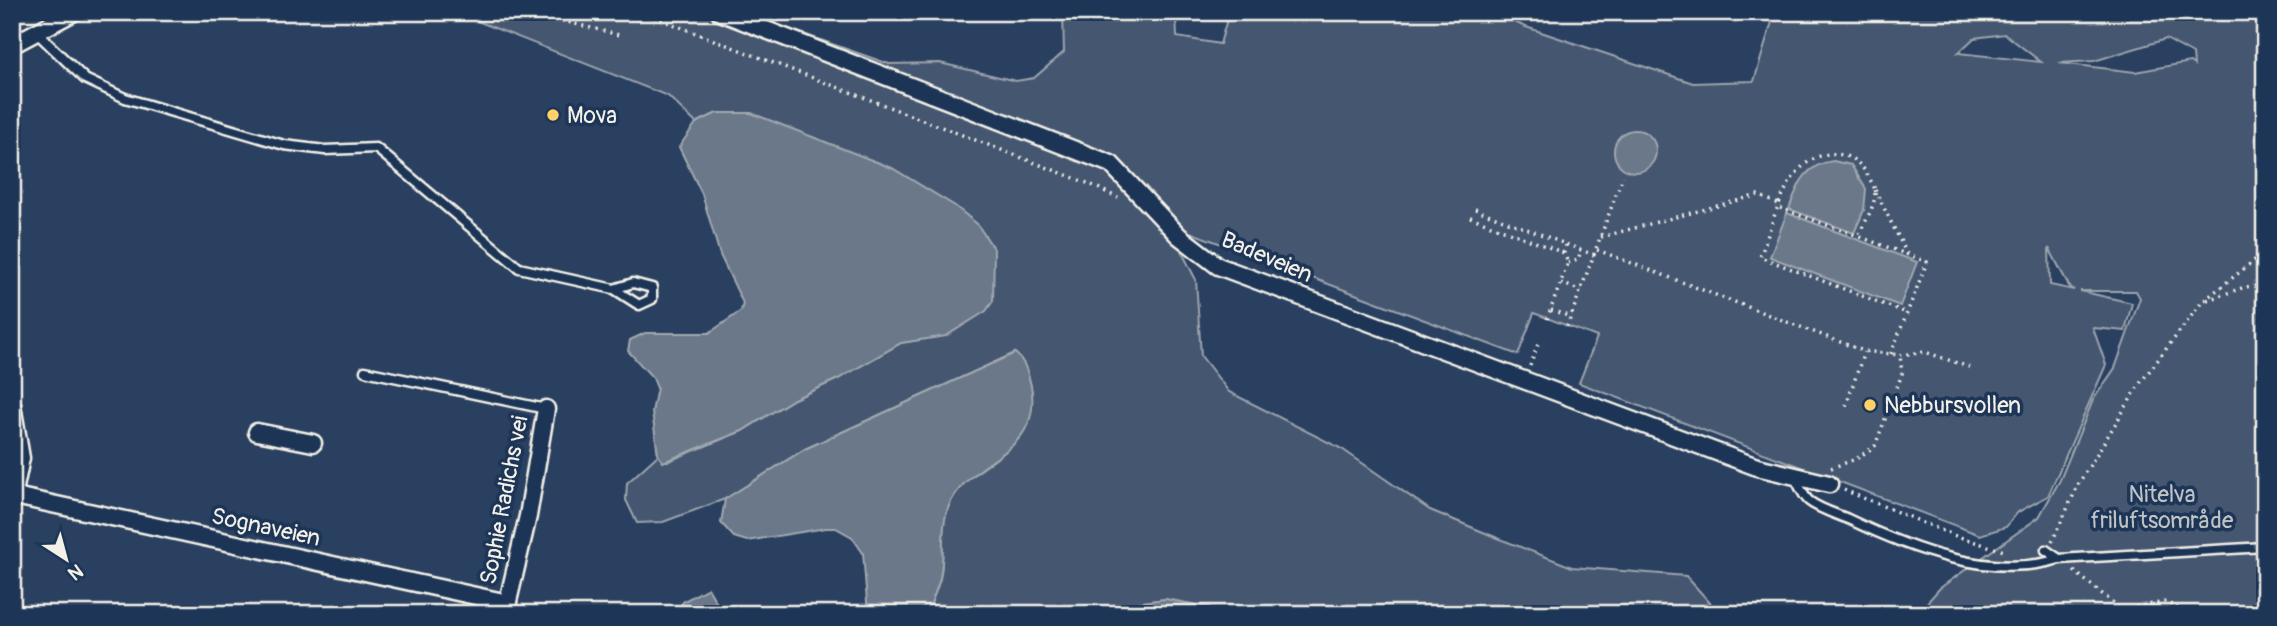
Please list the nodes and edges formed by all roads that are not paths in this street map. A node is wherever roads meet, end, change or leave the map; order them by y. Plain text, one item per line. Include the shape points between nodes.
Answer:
1 (74, 12) edge
2 (720, 12) edge
3 (37, 33) junction
4 (12, 45) edge
5 (614, 289) dead end
6 (365, 371) dead end
7 (545, 409) joint
8 (13, 416) edge
9 (257, 432) dead end
10 (313, 443) dead end
11 (1794, 475) junction
12 (1829, 484) road end
13 (13, 499) edge
14 (2265, 547) edge
15 (2046, 550) road end
16 (2059, 559) junction
17 (507, 608) edge

1 - 3 street
2 - 11 street, Badeveien via 1111,164 1179,236 1218,266 1757,467
3 - 4 street
3 - 5 lane via 85,79 125,98 284,145 325,150 376,148 519,268
6 - 7 lane, Sophie Radichs vei
7 - 17 street, Sophie Radichs vei
8 - 13 street via 20,458
9 - 10 street
11 - 12 street, Badeveien
11 - 16 lane via 1808,500 1918,548 1987,565 2033,567
13 - 17 street, Sognaveien
14 - 16 lane
15 - 16 lane

